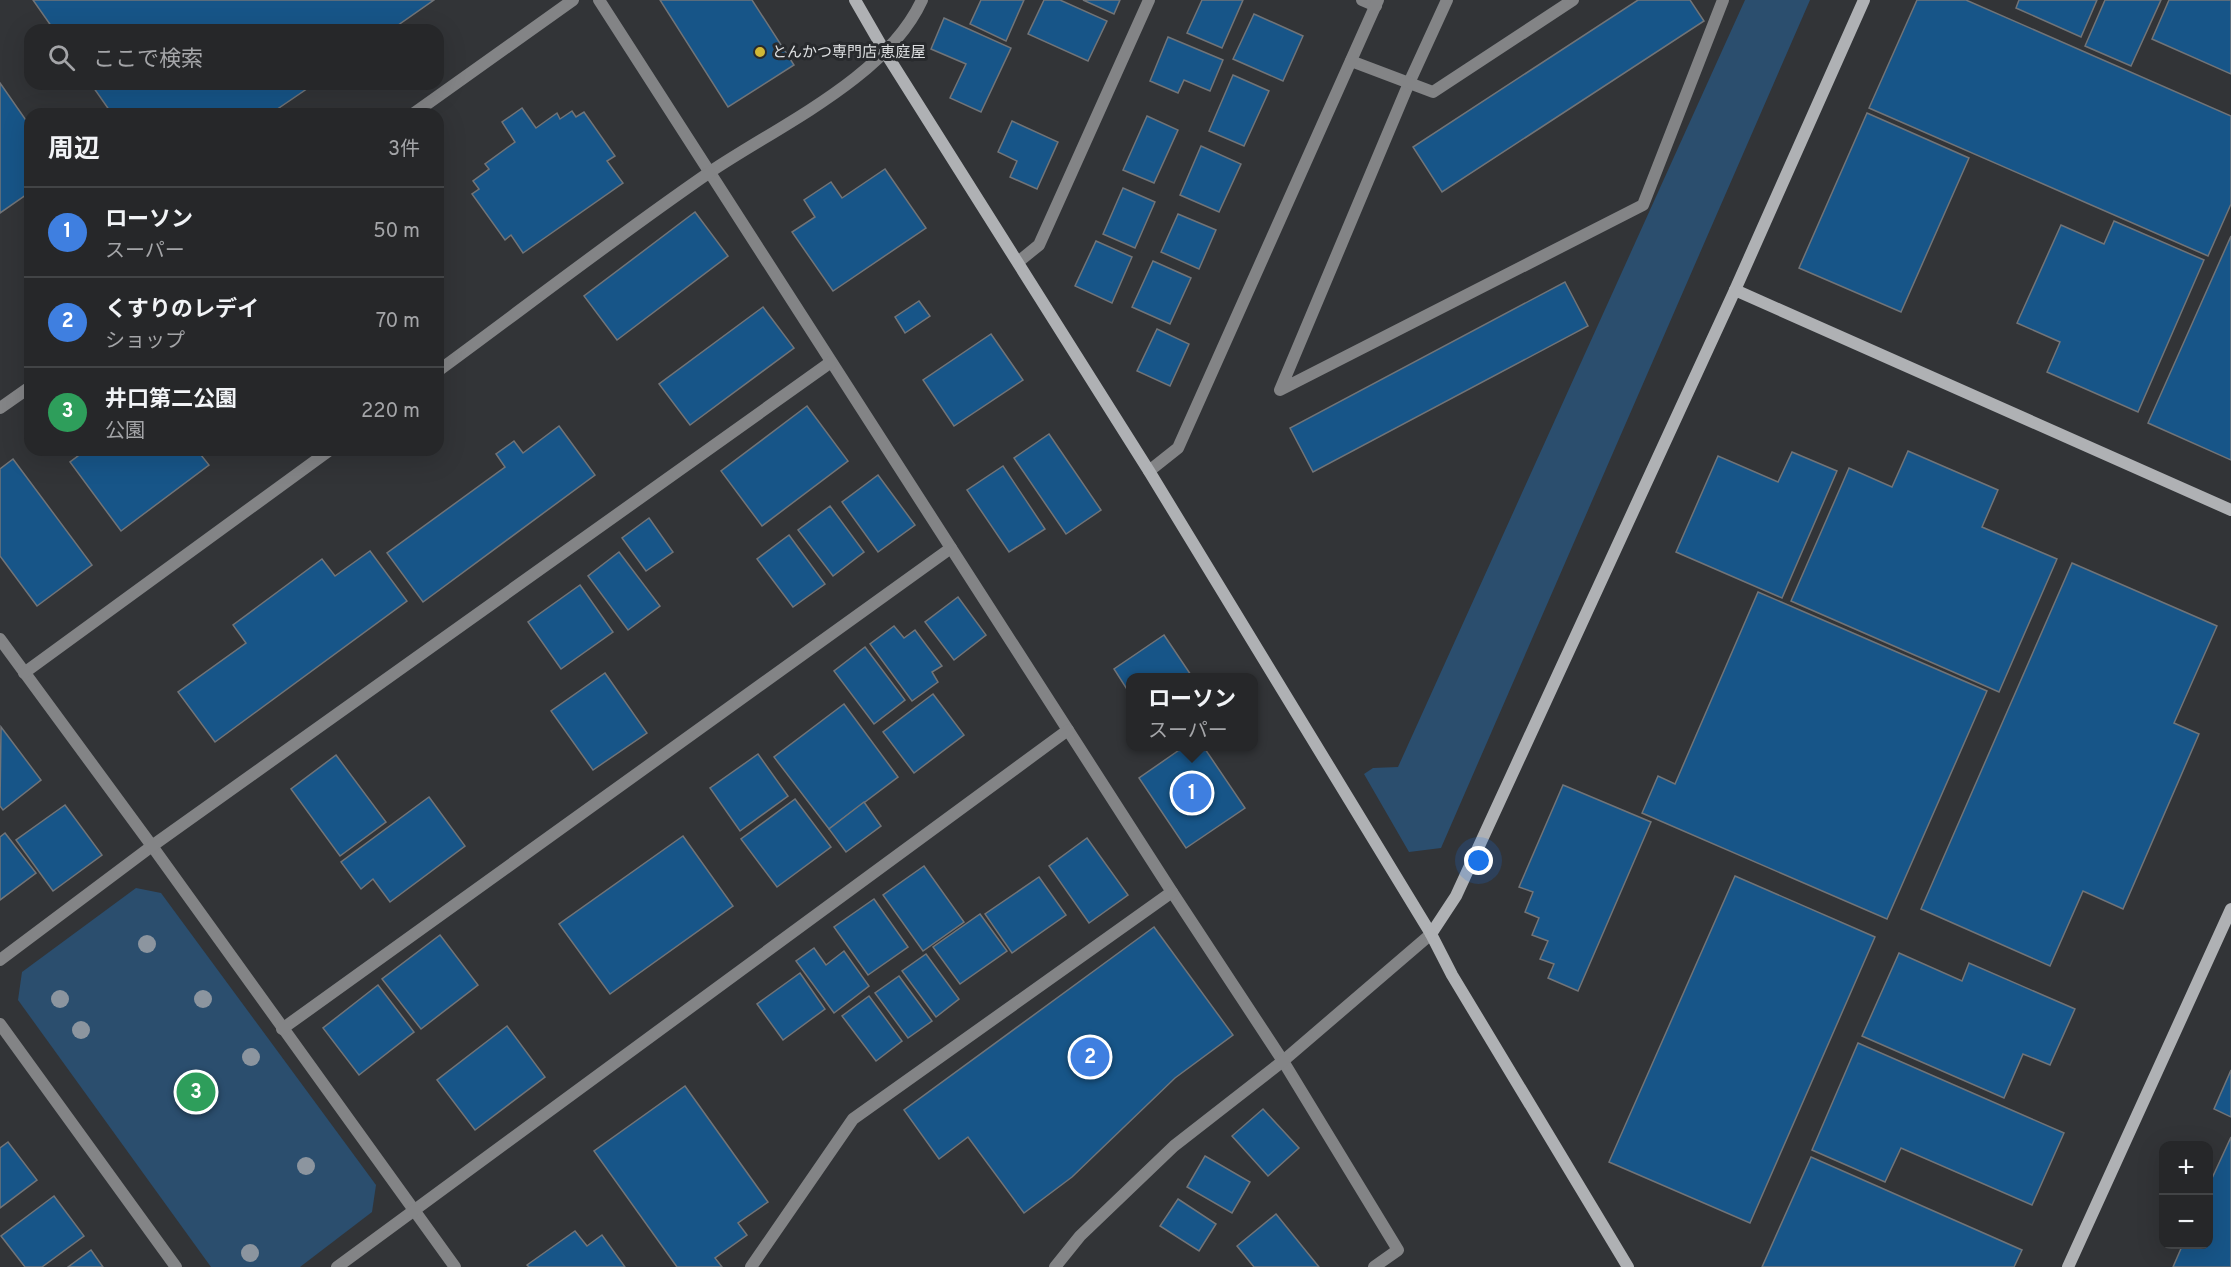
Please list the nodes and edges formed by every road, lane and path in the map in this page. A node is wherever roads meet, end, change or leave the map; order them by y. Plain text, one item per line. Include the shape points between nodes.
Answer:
1 (573, 0) edge
2 (599, 0) edge
3 (855, 0) edge
4 (922, 0) edge
5 (1149, 0) edge
6 (1362, 0) edge
7 (1447, 0) edge
8 (1573, 0) edge
9 (1723, 0) edge
10 (1864, 0) edge
11 (1377, 3) edge
12 (885, 52) junction
13 (1351, 61) junction
14 (1409, 83) junction
15 (421, 108) edge
16 (710, 172) junction
17 (1018, 262) junction
18 (1735, 290) junction
19 (831, 362) junction
20 (444, 367) edge
21 (24, 391) edge
22 (0, 408) edge
23 (322, 456) edge
24 (1149, 471) junction
25 (2231, 510) edge
26 (951, 548) junction
27 (0, 639) edge
28 (24, 673) junction
29 (1068, 730) junction
30 (152, 846) junction
31 (1172, 892) junction
32 (2231, 909) edge
33 (1431, 934) junction
34 (0, 960) edge
35 (0, 1024) edge
36 (282, 1029) junction
37 (1283, 1061) junction
38 (414, 1211) junction
39 (176, 1267) edge
40 (337, 1267) edge
41 (455, 1267) edge
42 (751, 1267) edge
43 (1055, 1267) edge
44 (1374, 1267) edge
45 (1628, 1267) edge
46 (2068, 1267) edge

1 - 15 street
2 - 16 street
3 - 12 street
4 - 12 street via 914,19
5 - 17 street via 1039,245
6 - 11 street
7 - 14 street
8 - 14 street via 1432,92
9 - 14 street via 1643,205 1280,390
10 - 18 street
11 - 13 street
12 - 16 street via 859,77
12 - 17 street
13 - 14 street
13 - 24 street via 1178,448
16 - 19 street
16 - 20 street
17 - 24 street
18 - 25 street
18 - 33 street via 1456,896
19 - 26 street
19 - 30 street
21 - 22 street
23 - 28 street
24 - 33 street
26 - 29 street
26 - 36 street
27 - 28 street
28 - 30 street
29 - 31 street
29 - 38 street
30 - 34 street
30 - 36 street
31 - 37 street
31 - 42 street via 853,1119
32 - 46 street
33 - 37 street
33 - 45 street
35 - 39 street
36 - 38 street
37 - 43 street via 1174,1146 1080,1236
37 - 44 street via 1398,1250
38 - 40 street
38 - 41 street

